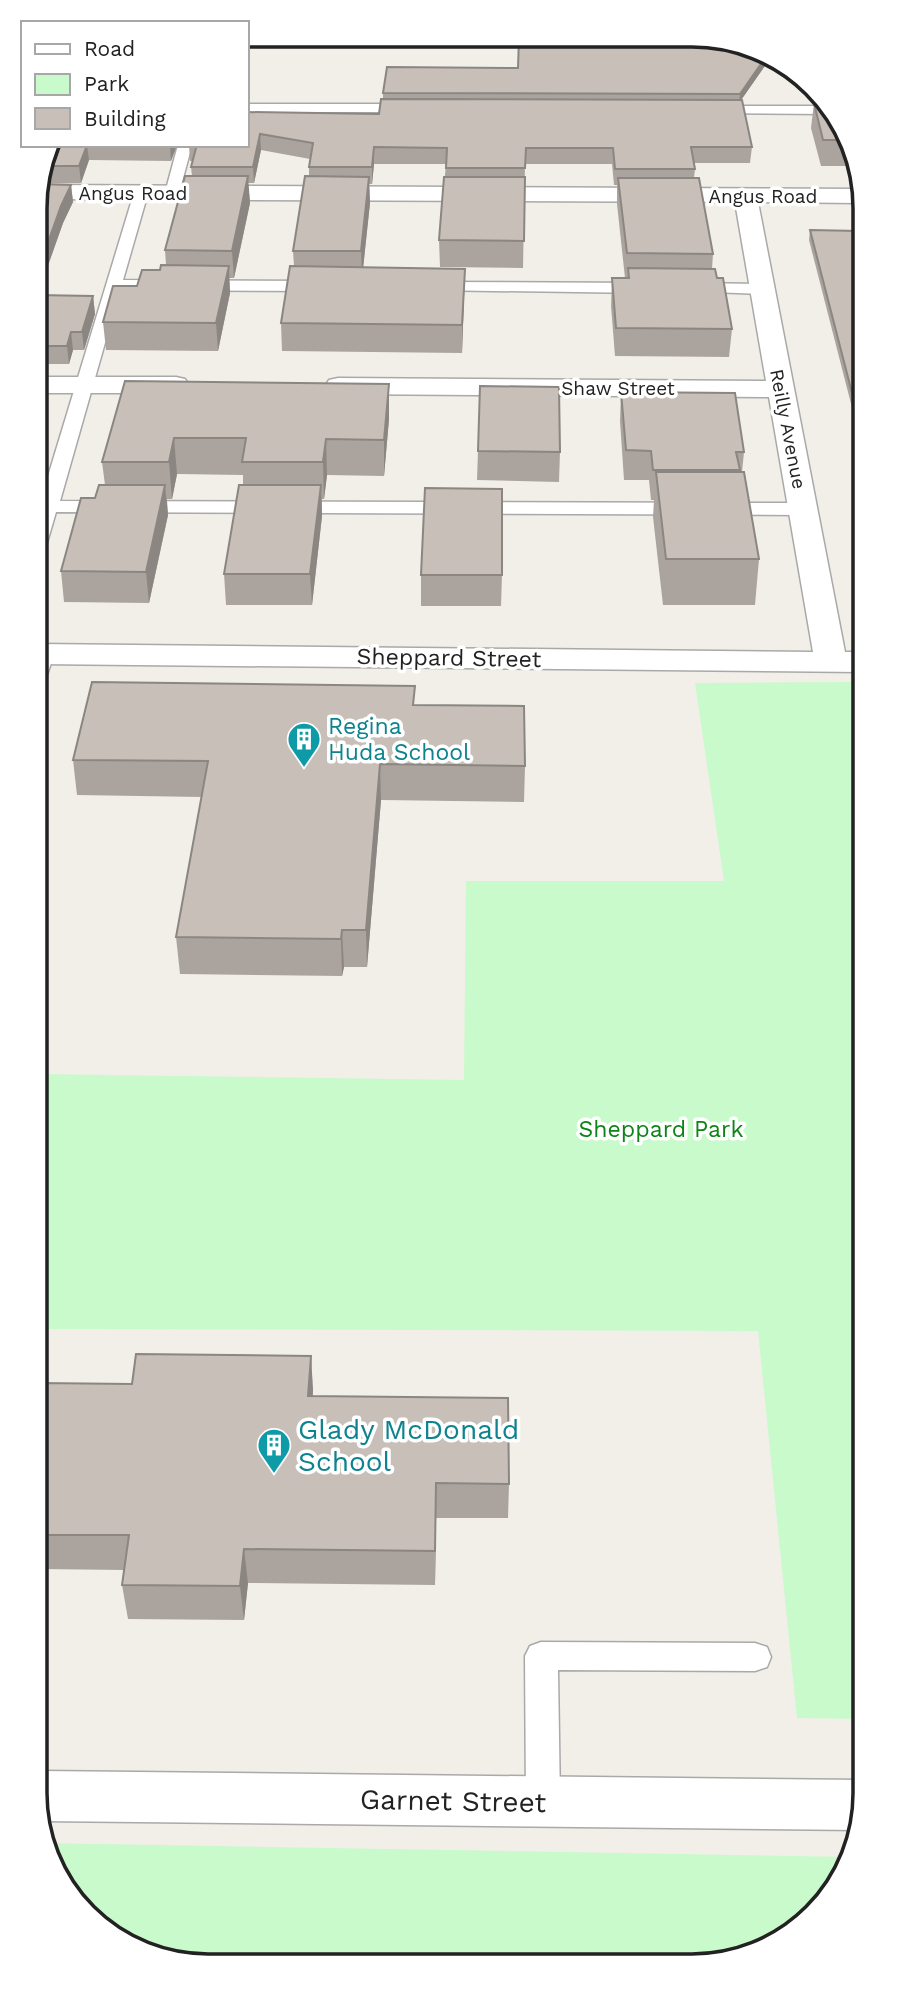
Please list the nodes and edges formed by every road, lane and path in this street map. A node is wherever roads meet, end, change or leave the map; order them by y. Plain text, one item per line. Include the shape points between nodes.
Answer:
1 (248, 108) edge
2 (431, 108) edge
3 (701, 110) edge
4 (819, 110) edge
5 (184, 147) edge
6 (49, 192) edge
7 (141, 193) junction
8 (172, 193) junction
9 (745, 196) junction
10 (852, 196) edge
11 (113, 285) junction
12 (334, 286) edge
13 (416, 287) edge
14 (762, 289) junction
15 (48, 385) edge
16 (82, 385) junction
17 (208, 386) edge
18 (320, 386) edge
19 (780, 389) junction
20 (48, 506) joint
21 (802, 509) junction
22 (846, 662) edge
23 (48, 663) edge
24 (755, 1657) dead end
25 (47, 1796) edge
26 (543, 1802) junction
27 (852, 1805) edge

1 - 2 lane
3 - 4 lane
5 - 8 lane
6 - 7 street, Angus Road
7 - 8 street, Angus Road
7 - 11 lane
8 - 9 street, Angus Road
9 - 10 street, Angus Road
9 - 14 street, Reilly Avenue
11 - 12 lane
11 - 16 lane
13 - 14 lane
14 - 19 street, Reilly Avenue
15 - 16 street
16 - 17 street
16 - 20 lane
18 - 19 street, Shaw Street
19 - 21 street, Reilly Avenue
20 - 21 lane
21 - 22 street, Reilly Avenue
22 - 23 street, Sheppard Street
24 - 26 lane via 541,1656
25 - 26 street, Garnet Street
26 - 27 street, Garnet Street

